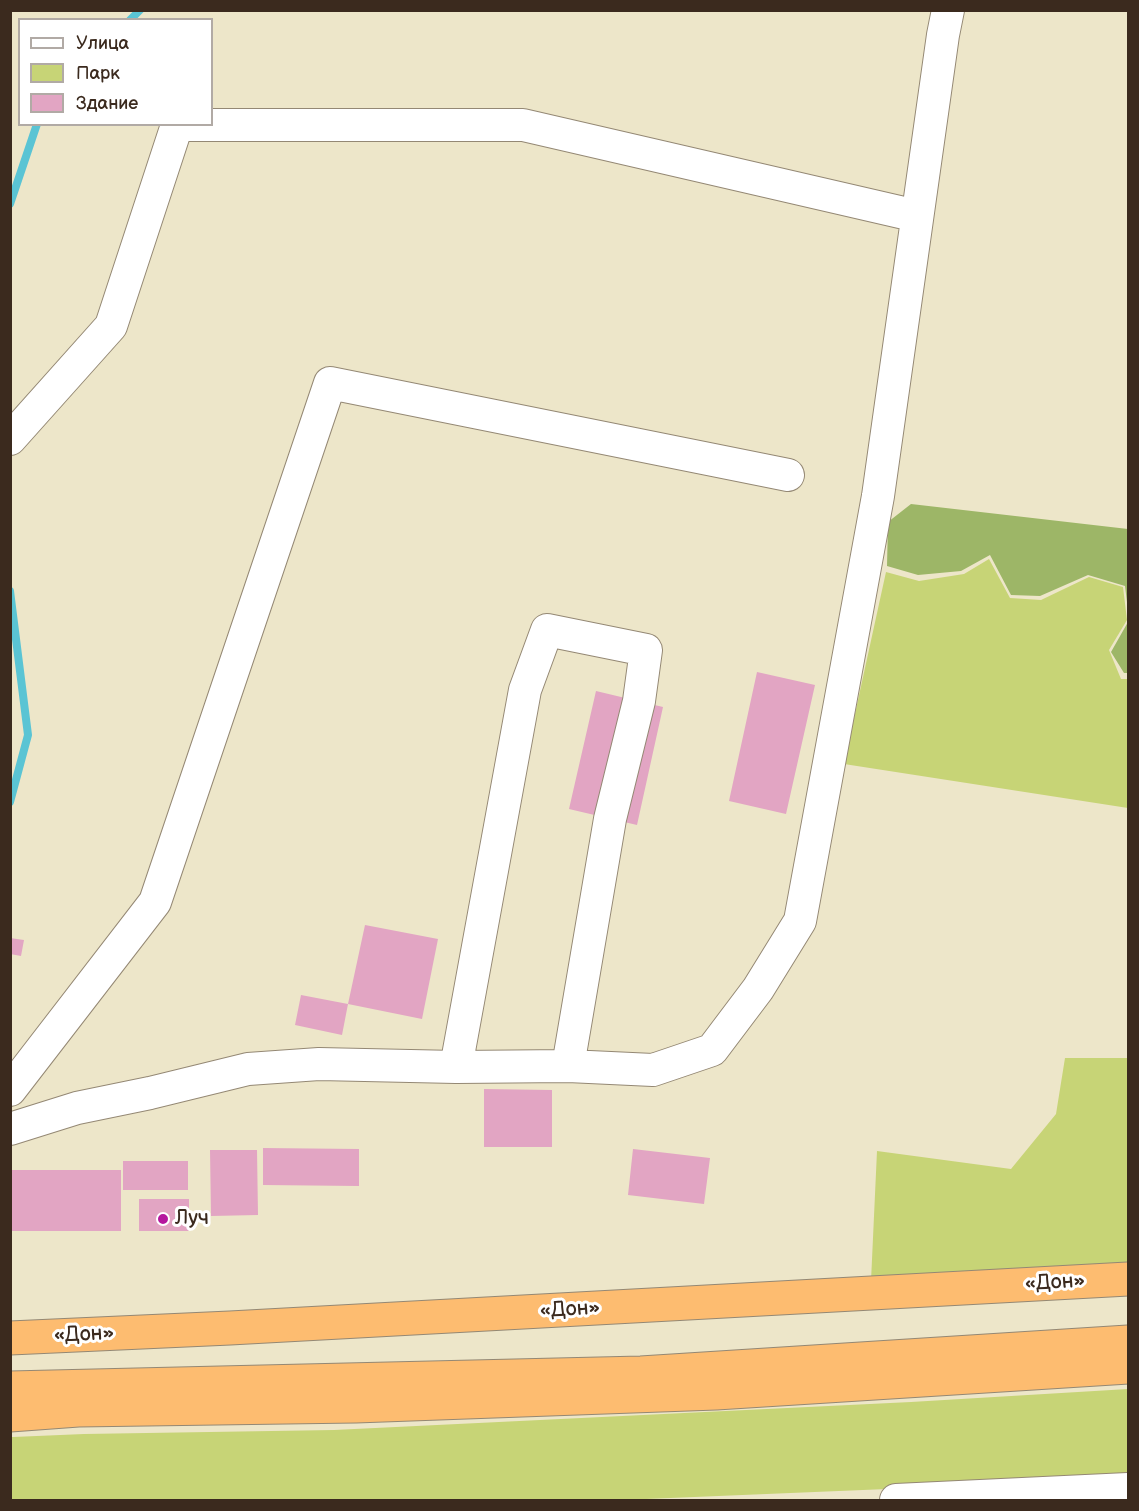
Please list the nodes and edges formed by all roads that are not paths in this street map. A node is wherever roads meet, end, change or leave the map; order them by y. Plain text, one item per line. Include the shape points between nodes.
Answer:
1 (948, 10) edge
2 (213, 124) edge
3 (176, 126) edge
4 (917, 216) junction
5 (10, 439) edge
6 (788, 475) dead end
7 (568, 1066) junction
8 (456, 1067) junction
9 (10, 1090) edge
10 (10, 1129) edge
11 (1128, 1279) edge
12 (10, 1321) edge
13 (230, 1328) junction
14 (10, 1338) edge
15 (1128, 1342) edge
16 (1128, 1367) edge
17 (10, 1388) edge
18 (10, 1415) edge
19 (1128, 1489) edge
20 (1071, 1496) edge
21 (897, 1500) edge

1 - 4 street
2 - 4 street via 523,125
3 - 5 street via 111,326
4 - 7 street via 878,496 800,921 758,989 712,1050 653,1070
6 - 9 street via 330,382 156,902
7 - 8 street
7 - 8 street via 610,819 639,701 646,650 547,630 525,690
8 - 10 street via 319,1064 248,1069 77,1107
11 - 13 highway, «Дон»
12 - 13 highway
13 - 14 highway, «Дон»
15 - 17 highway via 640,1373
16 - 18 highway via 716,1393
19 - 20 street
20 - 21 street

